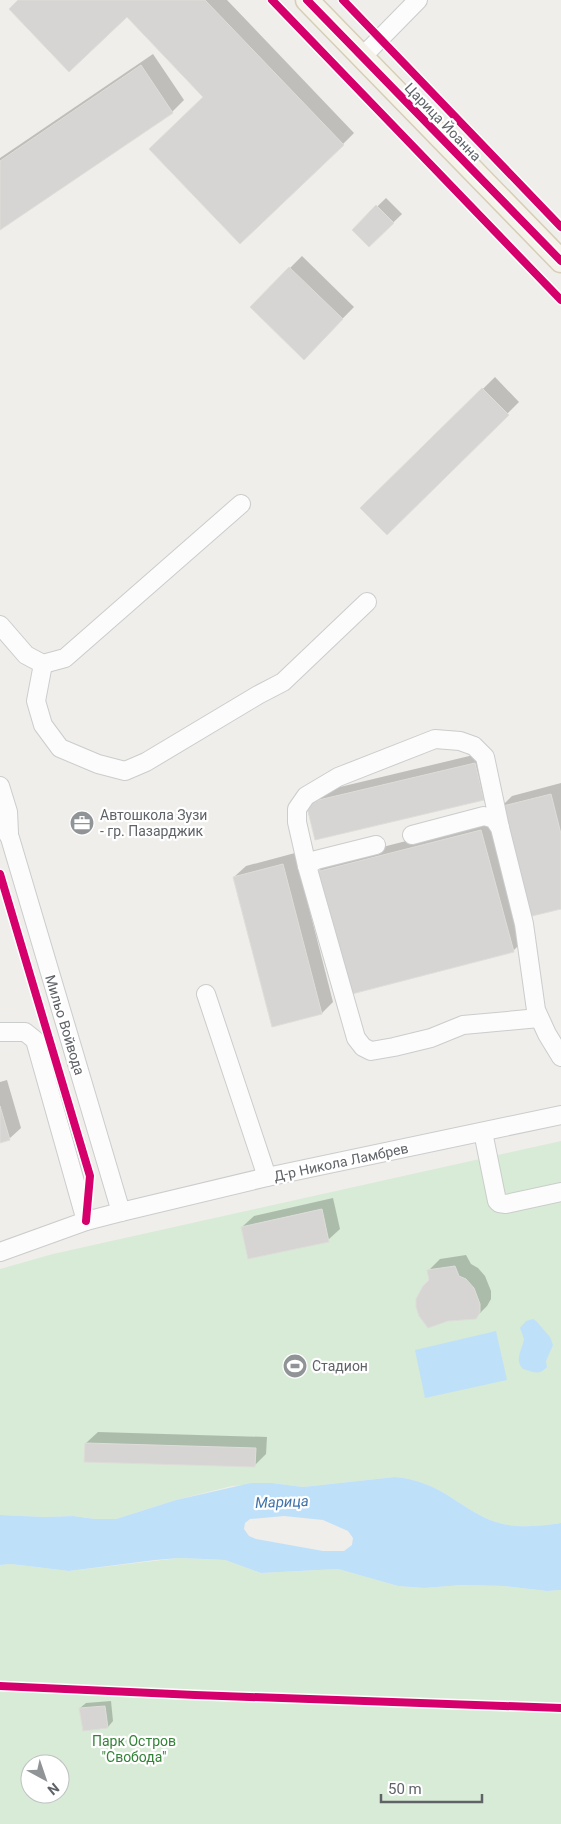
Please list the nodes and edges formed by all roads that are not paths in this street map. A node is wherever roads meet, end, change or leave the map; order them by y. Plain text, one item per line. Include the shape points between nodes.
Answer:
1 (307, 0) edge
2 (418, 0) edge
3 (362, 57) junction
4 (561, 261) edge
5 (240, 504) dead end
6 (367, 602) dead end
7 (0, 625) edge
8 (43, 664) junction
9 (2, 805) edge
10 (500, 828) junction
11 (412, 835) dead end
12 (5, 845) edge
13 (376, 845) dead end
14 (307, 866) junction
15 (206, 994) dead end
16 (539, 1018) junction
17 (0, 1032) edge
18 (561, 1057) edge
19 (561, 1116) edge
20 (483, 1132) junction
21 (267, 1178) junction
22 (561, 1192) edge
23 (121, 1212) junction
24 (86, 1221) junction
25 (0, 1252) edge

1 - 3 main road, Царица Йоанна
2 - 3 street
3 - 4 main road, Царица Йоанна
5 - 8 street via 65,658
6 - 8 street via 284,682 125,771 60,748 43,725 36,701
7 - 8 street via 26,654
9 - 12 street
10 - 11 street via 494,819 484,816
10 - 14 street via 485,757 474,746 435,739 338,777 306,796 297,809 297,822
10 - 16 street via 524,924
12 - 23 street, Мильо Войвода via 19,872
13 - 14 street via 316,860
14 - 16 street via 356,1038 363,1046 371,1051 394,1048 463,1025
15 - 21 street
16 - 18 street
17 - 24 street via 25,1032 35,1040
19 - 20 street, Д-р Никола Ламбрев
20 - 21 street, Д-р Никола Ламбрев
20 - 22 street via 497,1201 506,1204
21 - 23 street, Д-р Никола Ламбрев
23 - 24 street, Д-р Никола Ламбрев
24 - 25 street, Д-р Никола Ламбрев

